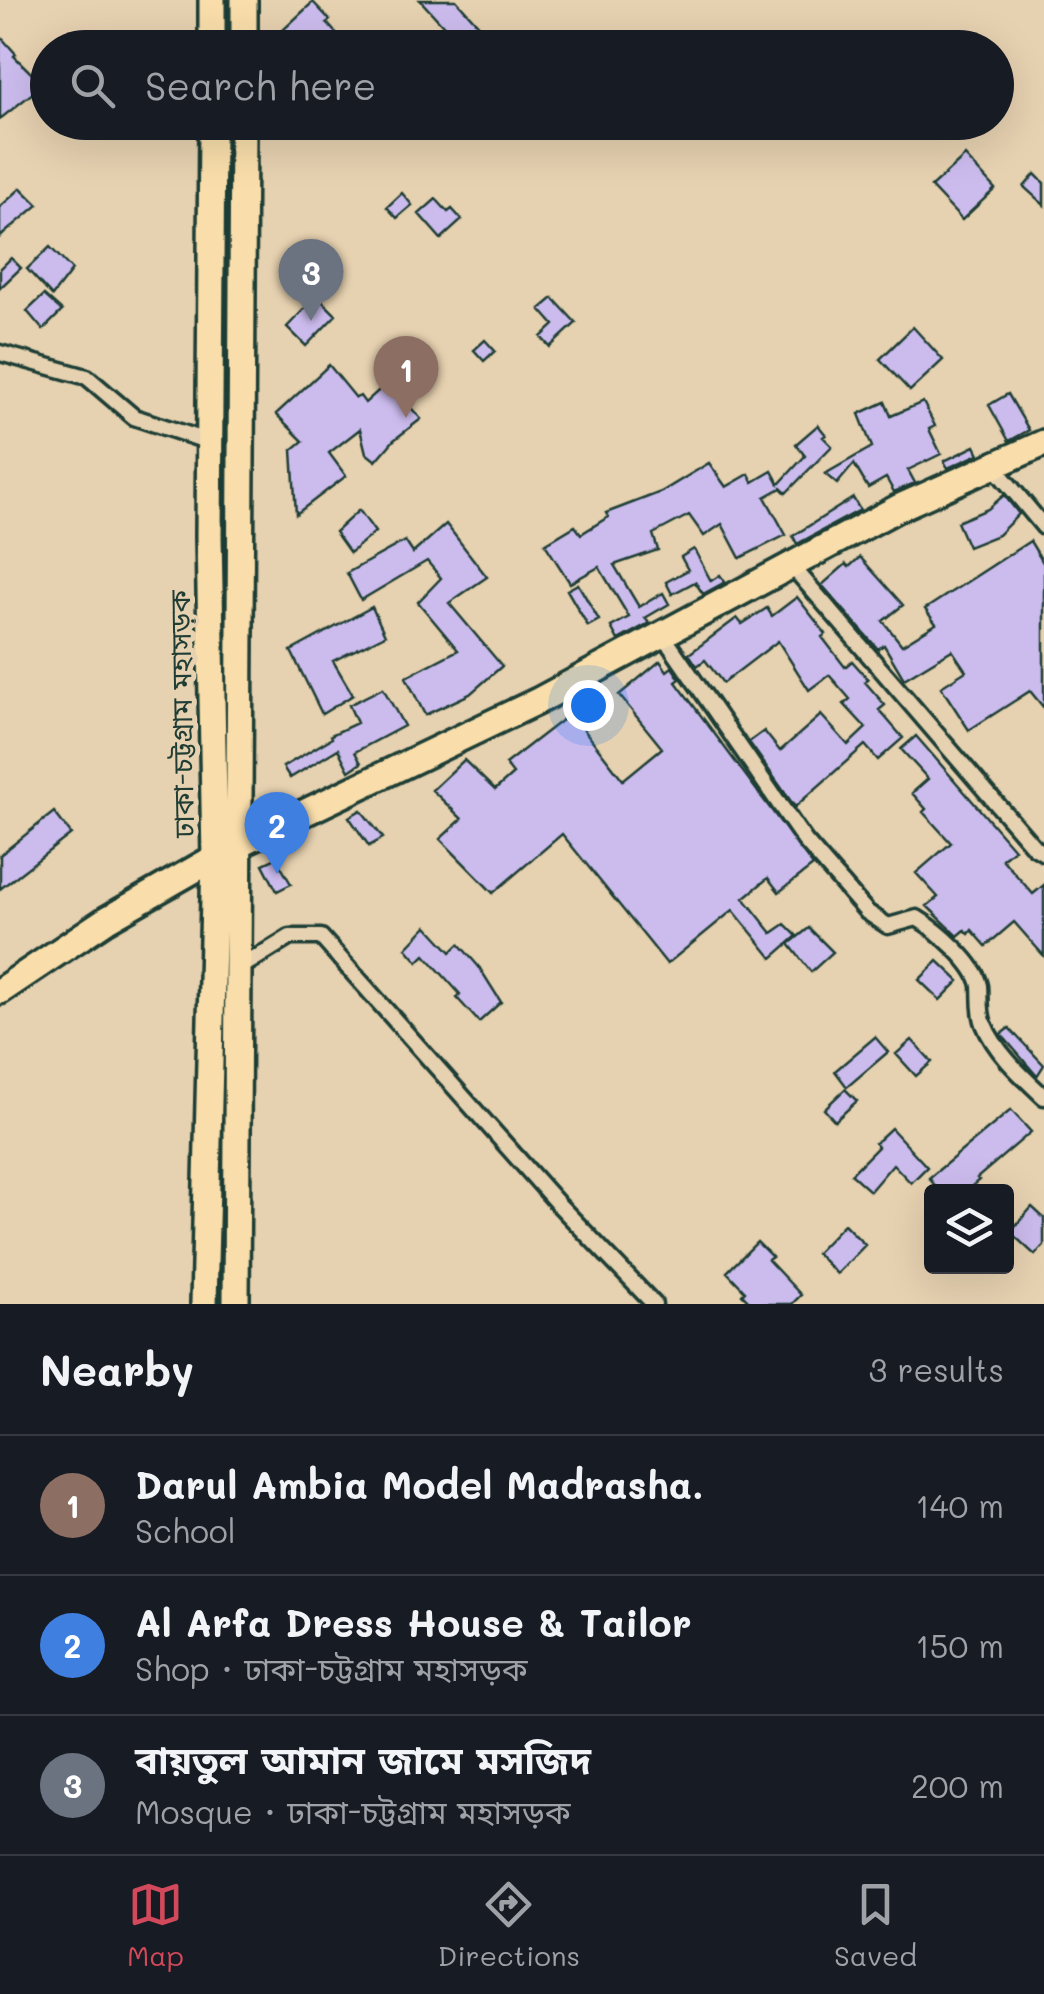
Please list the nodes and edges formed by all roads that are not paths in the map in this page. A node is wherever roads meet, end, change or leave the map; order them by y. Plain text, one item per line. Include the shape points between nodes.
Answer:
1 (212, 0) edge
2 (244, 0) edge
3 (212, 30) edge
4 (244, 30) edge
5 (212, 140) edge
6 (244, 140) edge
7 (0, 353) edge
8 (210, 442) junction
9 (1044, 444) edge
10 (994, 467) junction
11 (1044, 528) edge
12 (791, 565) junction
13 (662, 634) junction
14 (239, 844) junction
15 (1044, 854) edge
16 (215, 858) junction
17 (238, 969) junction
18 (0, 991) edge
19 (1044, 1097) edge
20 (204, 1304) edge
21 (236, 1304) edge
22 (654, 1304) edge

1 - 3 highway
2 - 4 highway
5 - 8 highway, ঢাকা-চট্টগ্রাম মহাসড়ক
6 - 14 highway, ঢাকা-চট্টগ্রাম মহাসড়ক
7 - 8 street via 87,376 134,417
8 - 16 highway, ঢাকা-চট্টগ্রাম মহাসড়ক
9 - 10 highway
10 - 11 street
10 - 12 highway
12 - 13 highway
12 - 15 street
13 - 14 highway
13 - 19 street via 805,840 867,912 888,926 918,918 957,950 980,981 985,1026
14 - 16 highway
14 - 17 highway, ঢাকা-চট্টগ্রাম মহাসড়ক
16 - 18 highway
16 - 20 highway, ঢাকা-চট্টগ্রাম মহাসড়ক
17 - 21 highway, ঢাকা-চট্টগ্রাম মহাসড়ক
17 - 22 street via 290,937 321,937

